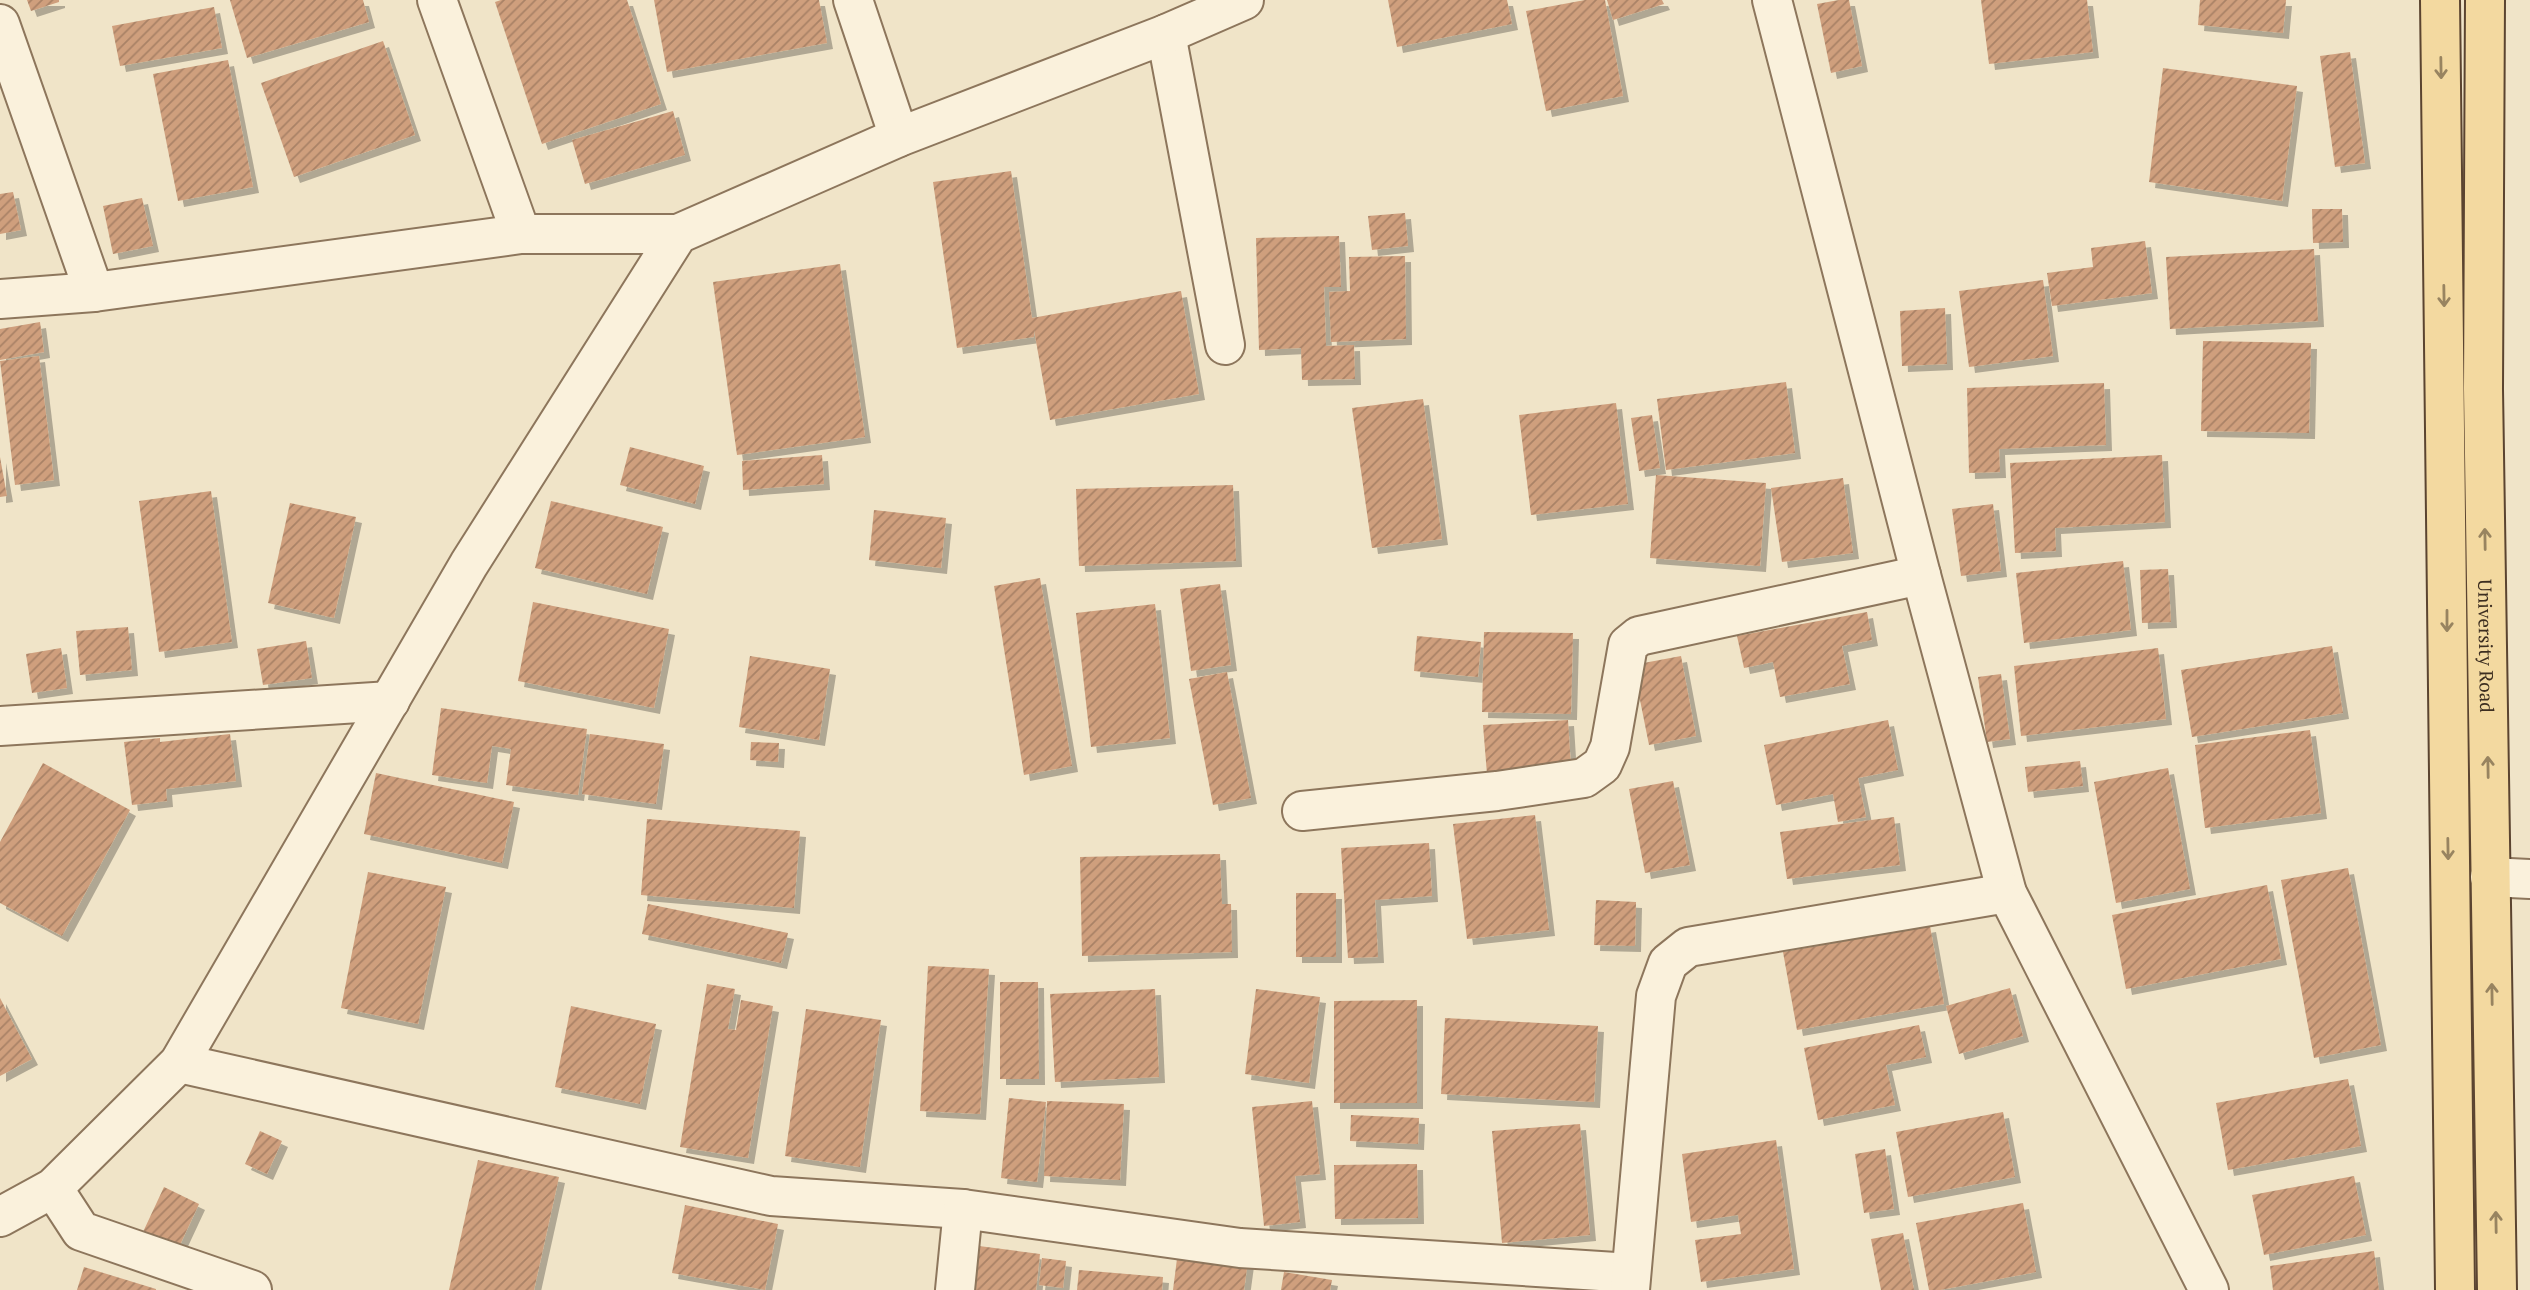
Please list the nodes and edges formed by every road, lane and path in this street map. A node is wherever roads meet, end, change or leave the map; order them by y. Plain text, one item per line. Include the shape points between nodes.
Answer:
1 (437, 0) edge
2 (853, 0) edge
3 (1244, 0) edge
4 (1772, 0) edge
5 (2440, 0) edge
6 (2485, 0) edge
7 (0, 24) edge
8 (1166, 34) junction
9 (899, 137) junction
10 (521, 234) junction
11 (678, 234) junction
12 (94, 292) junction
13 (0, 299) edge
14 (1225, 345) dead end
15 (1921, 575) junction
16 (390, 701) junction
17 (0, 726) edge
18 (1302, 811) dead end
19 (2490, 877) junction
20 (2530, 879) edge
21 (2007, 893) junction
22 (178, 1063) junction
23 (53, 1188) junction
24 (963, 1209) junction
25 (0, 1217) edge
26 (1630, 1281) edge
27 (252, 1290) edge
28 (955, 1290) edge
29 (2209, 1290) edge
30 (2455, 1290) edge
31 (2497, 1290) edge

1 - 10 street
2 - 9 street
3 - 8 street
4 - 15 street
5 -> 30 main road, University Road
19 -> 6 main road, University Road via 2483,389
7 - 12 street
8 - 9 street
8 - 14 street
9 - 11 street
10 - 11 street
10 - 12 street
11 - 16 street via 469,564
12 - 13 street
15 - 18 street via 1639,636 1628,645 1610,747 1602,765 1584,778 1497,792
15 - 21 street
16 - 17 street
16 - 22 street
19 - 20 street
31 -> 19 main road, University Road
21 - 26 street via 1688,947 1668,962 1656,996
21 - 29 street
22 - 23 street
22 - 24 street via 771,1196
23 - 25 street
23 - 27 street via 81,1231
24 - 26 street via 1240,1248
24 - 28 street

